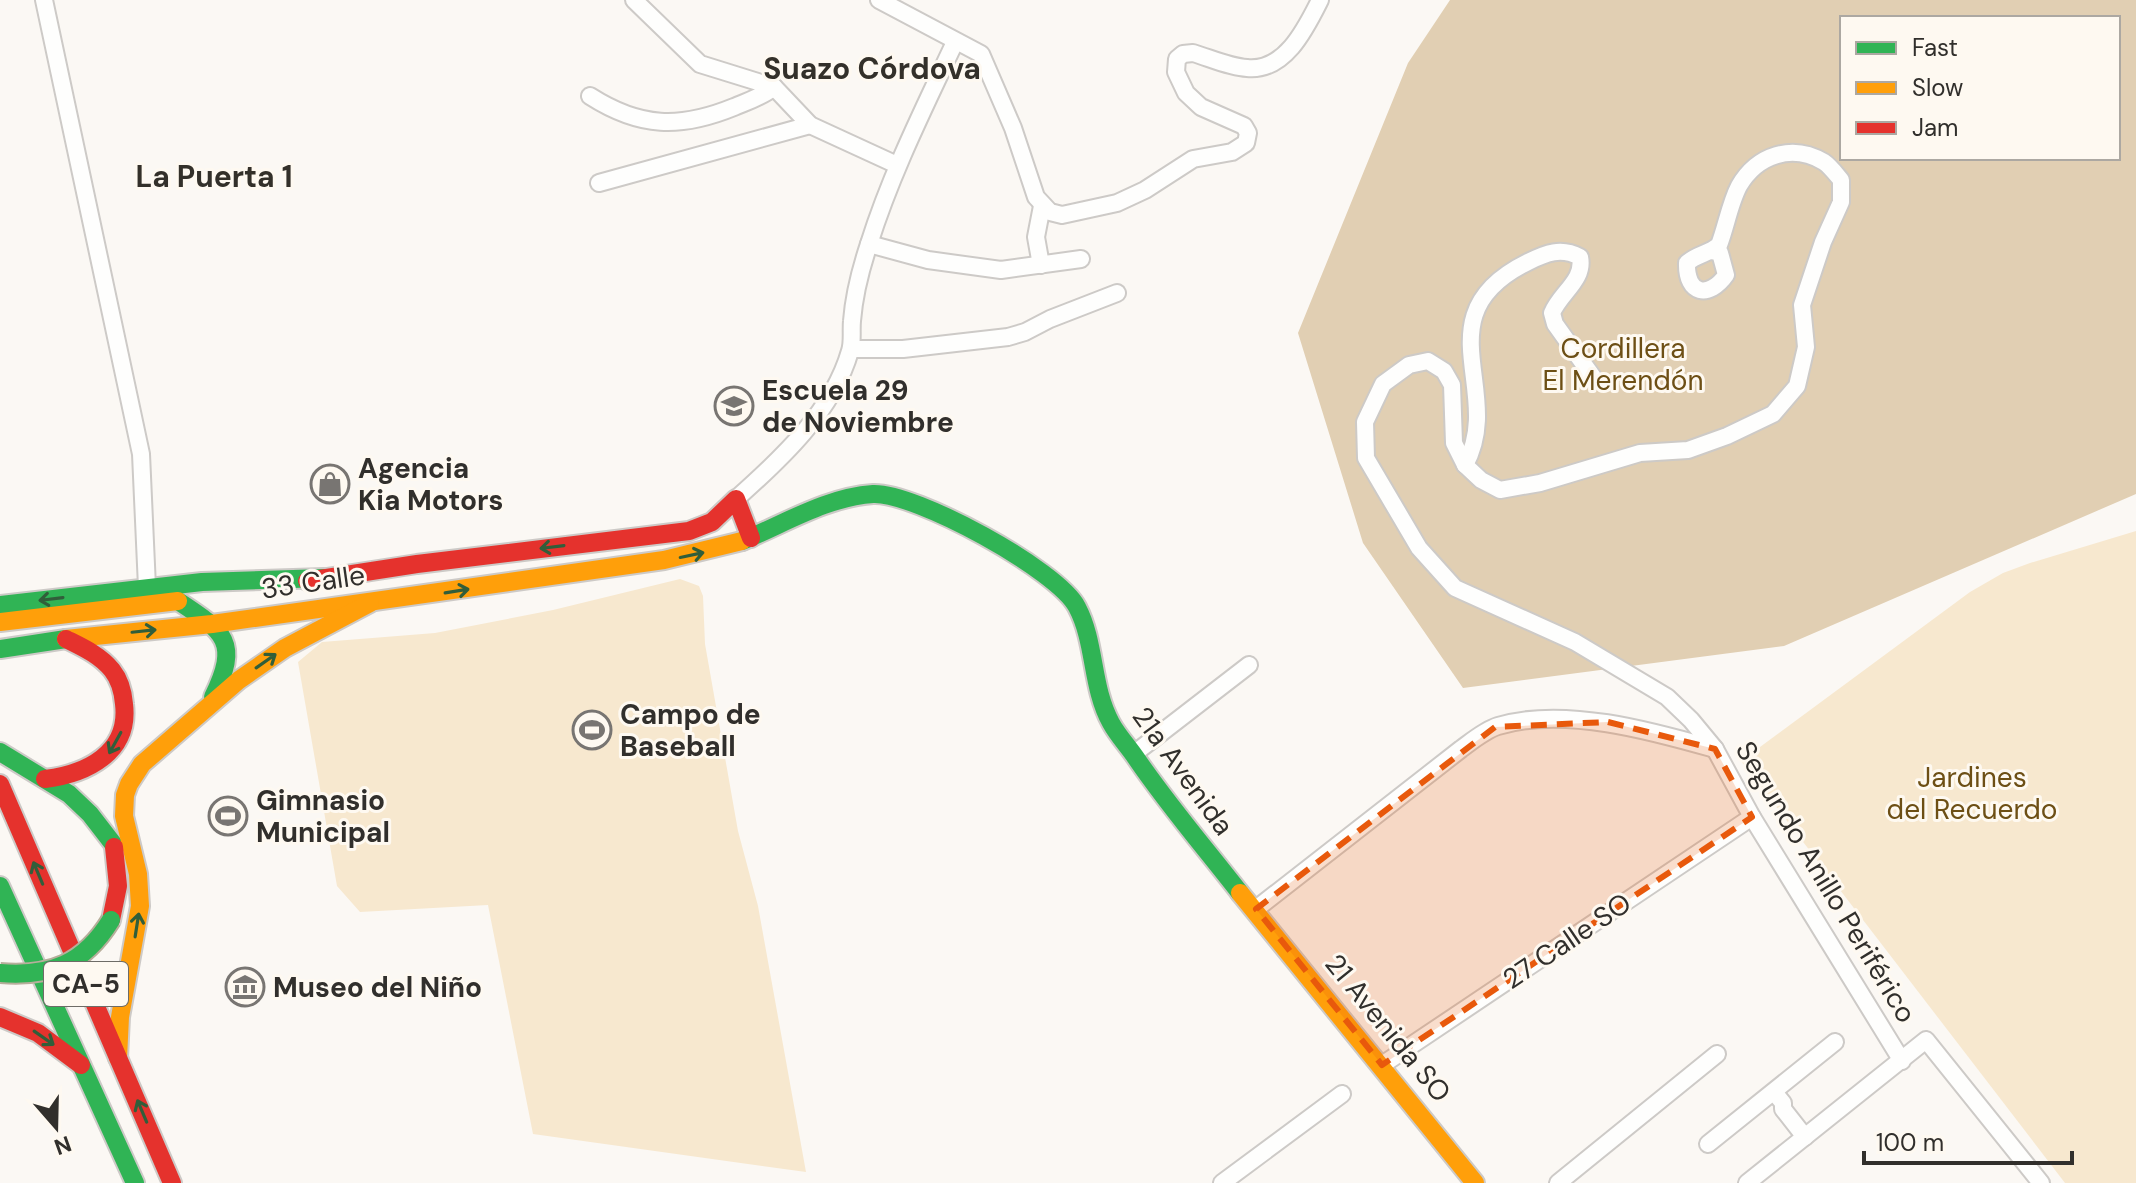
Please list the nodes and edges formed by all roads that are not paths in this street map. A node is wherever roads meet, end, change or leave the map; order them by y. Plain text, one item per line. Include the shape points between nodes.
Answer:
1 (44, 0) edge
2 (634, 0) edge
3 (879, 0) edge
4 (1320, 0) edge
5 (955, 42) junction
6 (774, 87) junction
7 (590, 96) dead end
8 (810, 125) junction
9 (897, 165) junction
10 (599, 183) dead end
11 (1042, 206) junction
12 (869, 244) junction
13 (1712, 251) dead end
14 (1081, 259) dead end
15 (1041, 265) junction
16 (1117, 293) dead end
17 (851, 349) junction
18 (1593, 377) dead end
19 (1465, 465) junction
20 (736, 499) junction
21 (751, 538) junction
22 (629, 539) junction
23 (417, 564) junction
24 (632, 565) junction
25 (324, 578) junction
26 (147, 587) junction
27 (422, 596) junction
28 (178, 601) junction
29 (370, 603) junction
30 (0, 605) edge
31 (0, 622) edge
32 (212, 624) junction
33 (66, 639) junction
34 (0, 649) edge
35 (1249, 665) dead end
36 (205, 710) junction
37 (1715, 749) junction
38 (0, 752) edge
39 (1135, 753) junction
40 (45, 779) junction
41 (0, 784) edge
42 (1752, 817) junction
43 (114, 845) junction
44 (0, 886) edge
45 (1256, 909) junction
46 (0, 973) edge
47 (0, 1017) edge
48 (1835, 1042) dead end
49 (1717, 1054) dead end
50 (118, 1058) junction
51 (1902, 1061) junction
52 (1382, 1065) junction
53 (83, 1066) junction
54 (1342, 1094) dead end
55 (1778, 1097) junction
56 (1808, 1134) junction
57 (1708, 1144) dead end
58 (135, 1183) edge
59 (172, 1183) edge
60 (1222, 1183) edge
61 (1475, 1183) edge
62 (1558, 1183) edge
63 (1747, 1183) edge
64 (2041, 1183) edge

1 - 26 street via 141,454
2 - 6 street via 700,64
3 - 5 street
4 - 11 street via 1306,29 1270,64 1248,69 1193,53 1177,59 1176,72 1186,93 1201,107 1244,126 1248,139 1242,148 1193,159 1117,203 1062,215
5 - 9 street
5 - 11 street via 974,48 989,66
6 - 7 street via 709,118 684,122 641,119 611,110
6 - 8 street
8 - 9 street
8 - 10 street
9 - 12 street
11 - 15 street via 1036,237
12 - 15 street via 979,268
12 - 17 street via 856,295
13 - 19 street via 1719,245 1739,186 1761,160 1782,152 1802,154 1825,162 1841,180 1841,202 1802,305 1806,347 1797,386 1773,414 1688,450 1640,453 1500,490
14 - 15 street
16 - 17 street via 1008,337
17 - 20 street via 838,383 808,427
18 - 19 street via 1552,313 1583,268 1580,257 1548,252 1514,269 1490,288 1473,315 1469,343 1477,432
19 - 37 street via 1454,443 1452,385 1444,371 1428,361 1409,365 1383,384 1365,422 1366,458 1419,548 1455,588 1575,642 1667,697
20 - 21 main road
20 - 22 main road, 33 Calle via 712,522 689,531
24 -> 21 main road
21 - 39 main road, 21a Avenida via 832,502 894,495 918,502 1069,593 1087,631 1110,722
22 -> 23 main road, 33 Calle
22 - 24 main road
23 - 25 main road, 33 Calle
23 - 27 main road
27 -> 24 main road, 33 Calle
25 - 26 main road
25 - 28 main road, 33 Calle
26 -> 30 main road
27 - 29 main road, 33 Calle
28 - 31 main road, 33 Calle
28 - 32 main road
29 - 32 main road, 33 Calle
36 -> 29 main road via 285,648
33 -> 32 main road, 33 Calle
32 - 36 main road via 227,645 228,664
33 - 34 main road, 33 Calle
33 -> 40 main road via 112,669 120,684 124,717 121,735 105,759 76,774
35 - 39 street
36 - 43 main road via 137,752 120,770 108,800
50 -> 36 main road via 140,906 125,795 142,764
37 - 42 street, Segundo Anillo Periférico
37 - 45 street, Segundo Anillo Periférico via 1608,722 1541,720 1495,727
38 - 40 main road
39 - 45 main road, 21a Avenida via 1144,772
40 - 43 main road via 78,800
50 -> 41 main road, CA-5
42 - 51 street, Segundo Anillo Periférico
42 - 52 street, 27 Calle SO
43 - 46 main road, bridge via 118,886 111,920 92,947 70,964 34,975
44 - 53 main road, CA-5
45 - 52 main road, 21 Avenida SO
47 -> 53 main road via 38,1033
48 - 55 street
49 - 62 street
59 -> 50 main road, CA-5
51 - 56 street
51 - 64 street, Segundo Anillo Periférico via 1926,1040
52 - 61 main road, 21 Avenida SO
53 - 58 main road, CA-5
54 - 60 street
55 - 56 street via 1790,1104
55 - 57 street
56 - 63 street

